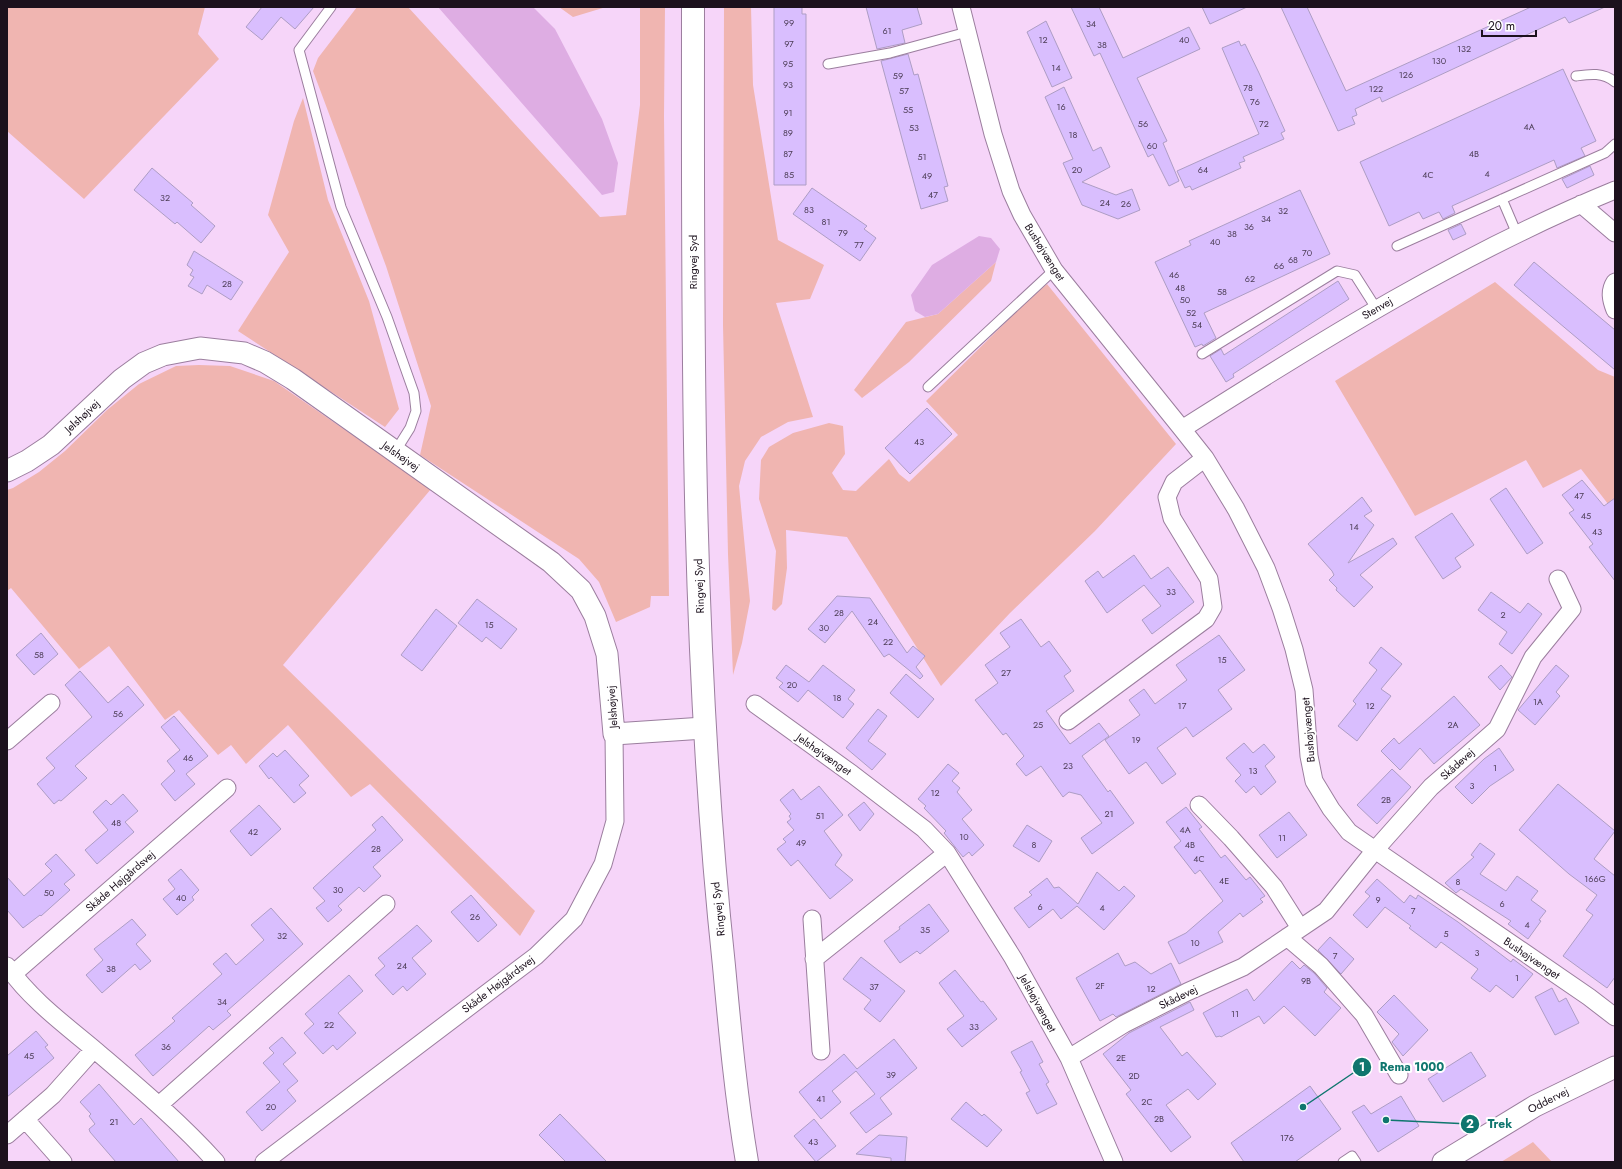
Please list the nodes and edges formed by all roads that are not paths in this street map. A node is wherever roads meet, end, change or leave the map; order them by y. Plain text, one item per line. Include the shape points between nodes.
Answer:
1 (331, 7) edge
2 (693, 7) edge
3 (961, 7) edge
4 (967, 32) junction
5 (828, 64) dead end
6 (1576, 76) dead end
7 (1615, 82) edge
8 (1615, 144) edge
9 (1615, 190) edge
10 (1502, 199) junction
11 (1581, 204) junction
12 (1615, 233) edge
13 (1517, 234) junction
14 (1397, 246) dead end
15 (1054, 270) junction
16 (1615, 282) edge
17 (1376, 308) junction
18 (1615, 310) edge
19 (1202, 354) dead end
20 (928, 387) dead end
21 (1182, 429) junction
22 (395, 452) junction
23 (1205, 458) junction
24 (7, 471) edge
25 (1558, 579) dead end
26 (51, 703) dead end
27 (755, 704) dead end
28 (1068, 721) dead end
29 (704, 728) junction
30 (614, 734) junction
31 (7, 741) edge
32 (227, 788) dead end
33 (1199, 805) dead end
34 (1375, 850) junction
35 (947, 853) junction
36 (386, 904) dead end
37 (812, 920) dead end
38 (1293, 933) junction
39 (814, 959) junction
40 (10, 970) edge
41 (1615, 1017) edge
42 (94, 1049) junction
43 (821, 1051) dead end
44 (1069, 1058) junction
45 (1615, 1067) edge
46 (1399, 1075) dead end
47 (159, 1105) junction
48 (25, 1119) junction
49 (7, 1135) edge
50 (63, 1162) edge
51 (216, 1162) edge
52 (264, 1162) edge
53 (747, 1162) edge
54 (1114, 1162) edge
55 (1343, 1162) edge
56 (1356, 1162) edge
57 (1443, 1162) edge

1 - 22 lane via 299,50 342,207 387,317 414,393 416,411 410,428
2 - 29 main road, Ringvej Syd via 693,308
3 - 4 street, Bushøjvænget
4 - 5 lane via 890,53
4 - 15 street, Bushøjvænget via 993,134 1011,191 1033,236
6 - 7 lane via 1603,75
8 - 10 lane via 1605,153
9 - 11 street, Stenvej
10 - 13 lane
10 - 14 lane
11 - 12 street
11 - 13 street, Stenvej
13 - 17 street, Stenvej via 1460,261
15 - 20 lane
15 - 21 street, Bushøjvænget
16 - 18 street via 1611,302
17 - 19 lane via 1355,275 1337,271
17 - 21 street, Stenvej
21 - 23 street, Bushøjvænget
22 - 24 street, Jelshøjvej via 265,362 244,352 200,348 163,355 144,363 122,379 51,445
22 - 30 street, Jelshøjvej via 551,562 581,590 595,616 607,654
23 - 28 street via 1174,482 1167,498 1172,518 1209,578 1214,607 1206,619
23 - 34 street, Bushøjvænget via 1240,516 1266,568 1281,608 1304,690 1309,756 1314,781 1349,832
25 - 34 street, Skådevej via 1572,609 1533,657 1497,729 1431,787
26 - 31 street
27 - 35 street, Jelshøjvænget via 924,829
29 - 30 street, Jelshøjvej
29 - 53 main road, Ringvej Syd via 714,872
30 - 52 street, Skåde Højgårdsvej via 615,821 603,864 574,919 536,956
32 - 40 street, Skåde Højgårdsvej
33 - 38 street via 1274,887
34 - 38 street, Skådevej via 1326,911
34 - 41 street, Bushøjvænget
35 - 39 street
35 - 44 street, Jelshøjvænget via 1013,958
36 - 47 street
37 - 39 street
38 - 44 street, Skådevej via 1243,967 1131,1021
38 - 46 street via 1364,1015
39 - 43 street
40 - 42 street, Skåde Højgårdsvej via 52,1015
42 - 47 street, Skåde Højgårdsvej
42 - 48 street via 53,1095
44 - 54 street, Jelshøjvænget
45 - 57 street, Oddervej via 1535,1106
47 - 51 street, Skåde Højgårdsvej
48 - 49 street
48 - 50 street
55 - 56 lane via 1352,1156

